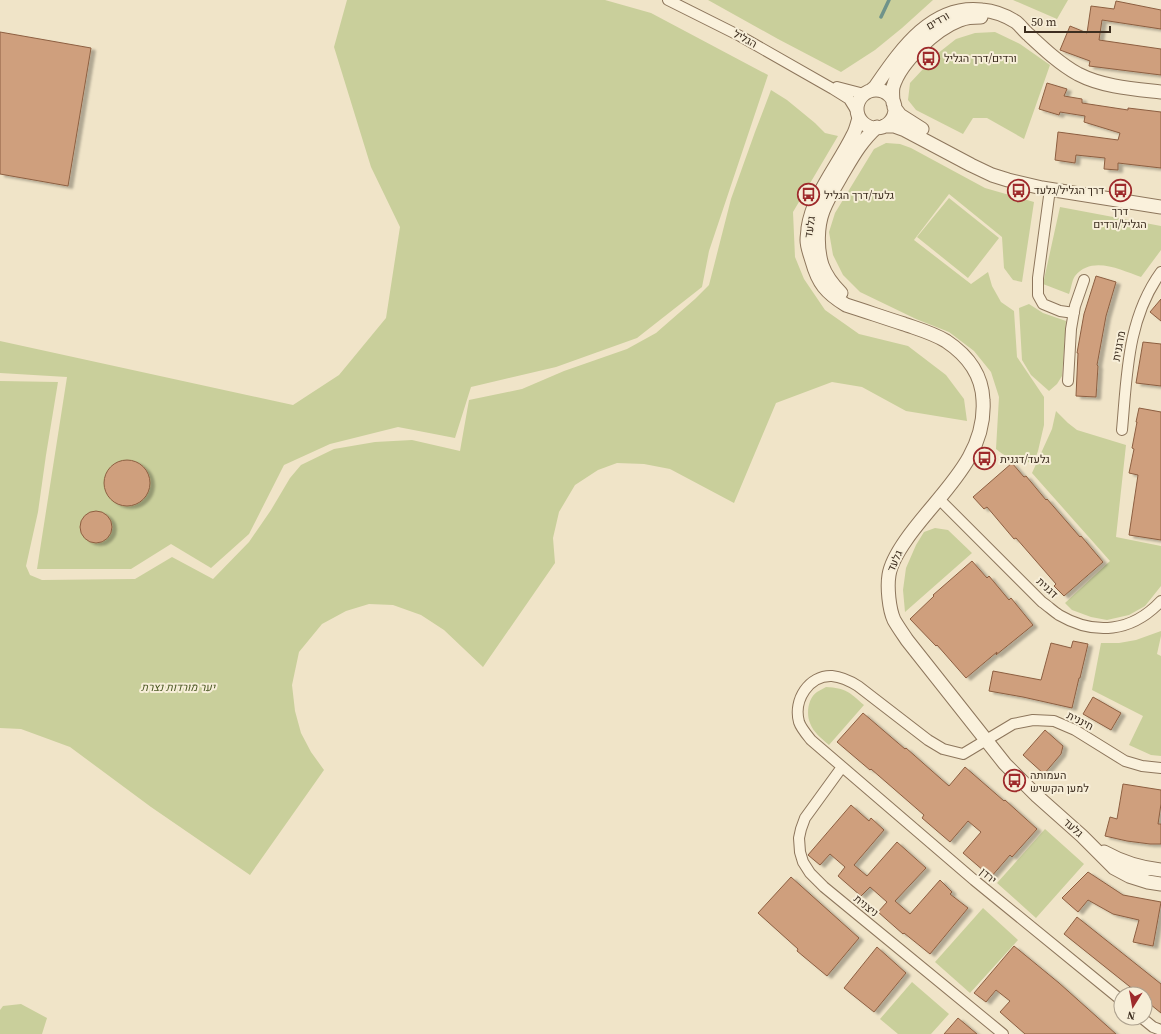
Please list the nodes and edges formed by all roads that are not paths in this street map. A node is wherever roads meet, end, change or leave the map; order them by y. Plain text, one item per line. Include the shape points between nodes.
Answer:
1 (668, 0) edge
2 (1027, 33) junction
3 (820, 81) junction
4 (1161, 92) edge
5 (867, 93) junction
6 (894, 105) junction
7 (858, 115) junction
8 (880, 127) junction
9 (1008, 180) junction
10 (1050, 189) junction
11 (1161, 207) edge
12 (1161, 272) edge
13 (1084, 280) dead end
14 (1074, 313) junction
15 (874, 314) junction
16 (1068, 381) dead end
17 (1122, 430) dead end
18 (939, 499) junction
19 (1161, 601) edge
20 (986, 740) junction
21 (842, 767) junction
22 (1161, 768) edge
23 (1092, 846) junction
24 (1161, 870) edge
25 (1161, 884) edge
26 (1113, 993) edge
27 (1152, 1026) edge
28 (1161, 1030) edge
29 (1003, 1034) edge

1 - 3 street, הגליל via 740,36
2 - 4 street, ורדים via 1064,66 1079,75 1119,86
2 - 5 street, ורדים via 1003,14 974,9 952,12 938,18 914,37
2 - 6 street, ורדים via 999,18 986,16 960,20 947,26 902,68 893,88
3 - 5 street, הגליל via 845,90
3 - 7 street, הגליל via 849,99
5 - 6 street via 876,90 883,92 890,97
5 - 7 street via 859,99
6 - 8 street via 893,116
6 - 9 street via 897,112 906,120
7 - 8 street via 865,124
7 - 15 street, גלעד via 853,135 814,208 809,221 807,239 818,279 825,288 846,304
8 - 9 street via 894,126 905,130 971,165
8 - 15 street, גלעד via 869,134 852,156 823,211 819,236 822,265 834,286 846,299
9 - 10 street
10 - 11 street
10 - 14 street via 1038,295 1043,304
12 - 17 street, מרגנית via 1147,295 1132,340 1127,363
13 - 14 street
14 - 16 street
15 - 18 street, גלעד via 930,333 946,342 960,352 979,378 984,410 978,439 963,468
18 - 19 street, דגנית via 1042,602 1075,622 1098,628 1118,627 1137,620
18 - 20 street, גלעד via 894,559 889,575 891,610 907,640
20 - 21 street, חיננית via 963,754 943,749 858,686 846,679 821,677 805,688 800,698 799,722 811,740
20 - 22 street, חיננית via 1014,724 1033,720 1054,721 1075,730 1125,761
20 - 23 street, גלעד via 1005,764 1037,796
21 - 26 street, ירדן via 974,880
21 - 29 street, ניצנית via 805,818 799,838 803,862 824,887
23 - 24 street, גלעד via 1118,860
23 - 25 street, גלעד via 1114,868 1129,876
27 - 28 street

